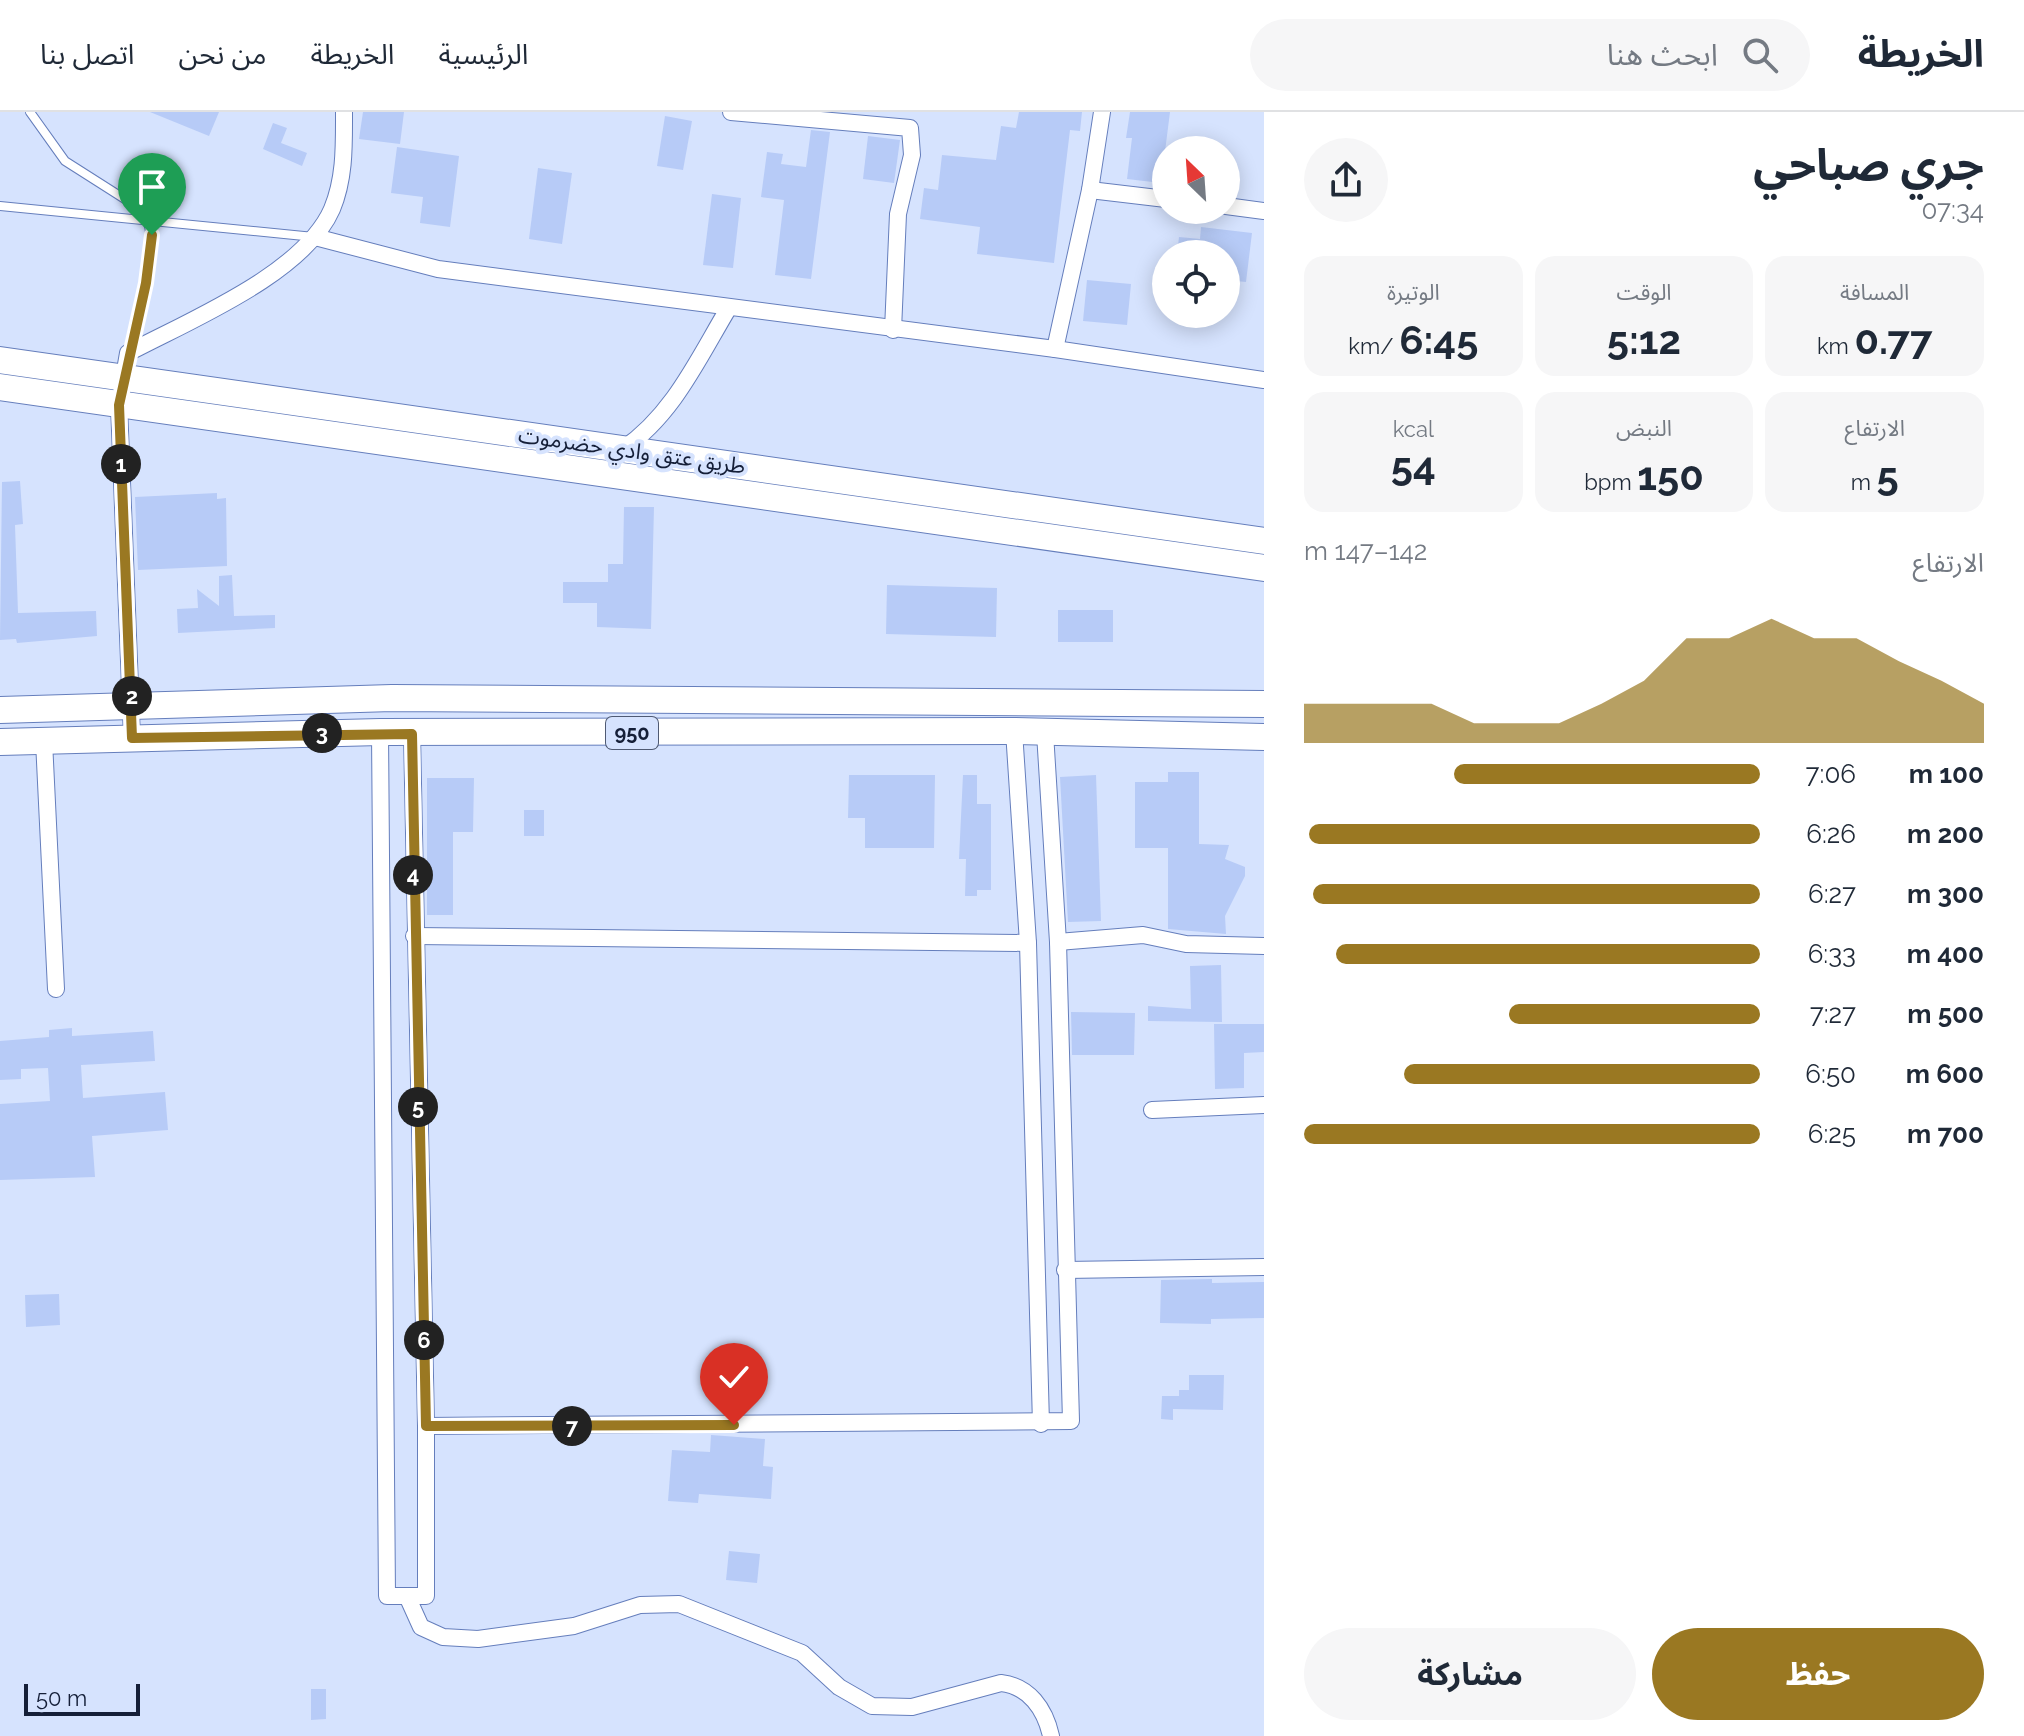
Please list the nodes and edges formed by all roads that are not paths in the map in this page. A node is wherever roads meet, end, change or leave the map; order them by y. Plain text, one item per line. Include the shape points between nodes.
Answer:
1 (30, 112) edge
2 (344, 112) edge
3 (731, 112) edge
4 (1102, 112) edge
5 (911, 120) edge
6 (1090, 190) junction
7 (1152, 197) edge
8 (0, 206) edge
9 (1240, 208) edge
10 (1264, 211) edge
11 (149, 222) junction
12 (315, 237) junction
13 (728, 309) junction
14 (893, 330) junction
15 (1055, 349) junction
16 (0, 360) edge
17 (126, 365) junction
18 (1264, 380) edge
19 (0, 387) edge
20 (119, 405) junction
21 (623, 449) junction
22 (1264, 541) edge
23 (1264, 568) edge
24 (1264, 704) edge
25 (132, 706) junction
26 (0, 710) edge
27 (1014, 731) junction
28 (380, 732) junction
29 (1045, 733) junction
30 (412, 734) junction
31 (1264, 737) edge
32 (132, 738) junction
33 (44, 741) junction
34 (0, 742) edge
35 (414, 936) junction
36 (1058, 942) junction
37 (1028, 943) junction
38 (1264, 946) edge
39 (56, 989) dead end
40 (1264, 1105) edge
41 (1152, 1110) dead end
42 (1264, 1267) edge
43 (1065, 1270) junction
44 (1041, 1424) junction
45 (426, 1426) junction
46 (407, 1596) junction
47 (1051, 1736) edge

1 - 11 lane via 65,161 142,210
2 - 12 street via 343,168 332,210
3 - 5 street
4 - 6 street
5 - 14 street via 912,155 898,214
6 - 7 street
6 - 15 street
8 - 11 lane
9 - 10 street
11 - 12 lane
11 - 17 lane via 146,283
12 - 13 street via 438,269
12 - 17 street via 232,301
13 - 14 street
13 - 21 street via 669,406
14 - 15 street
15 - 18 street
16 - 17 main road, طريق عتق وادي حضرموت
17 - 20 street
17 - 21 main road, طريق عتق وادي حضرموت
19 - 20 main road, طريق عتق وادي حضرموت
20 - 23 main road, طريق عتق وادي حضرموت
20 - 25 street
21 - 22 main road, طريق عتق وادي حضرموت
24 - 25 main road, 950 / 950 via 392,698
25 - 26 main road, 950 / 950
25 - 32 street
27 - 29 main road, 950
27 - 30 main road, 950
27 - 37 street
28 - 30 main road, 950
28 - 32 main road, 950
28 - 46 street via 387,1596
29 - 31 main road, 950
29 - 36 street
30 - 35 street
32 - 33 main road, 950
33 - 34 main road, 950
33 - 39 street
35 - 37 street
35 - 45 street
36 - 38 street via 1143,935 1186,944
36 - 43 street
37 - 44 street
40 - 41 street
42 - 43 street
43 - 44 street via 1071,1421
44 - 45 street
45 - 46 street via 426,1596
46 - 47 street via 421,1627 443,1637 478,1639 574,1626 640,1605 679,1604 802,1653 839,1687 872,1706 912,1707 1001,1683 1017,1685 1032,1694

